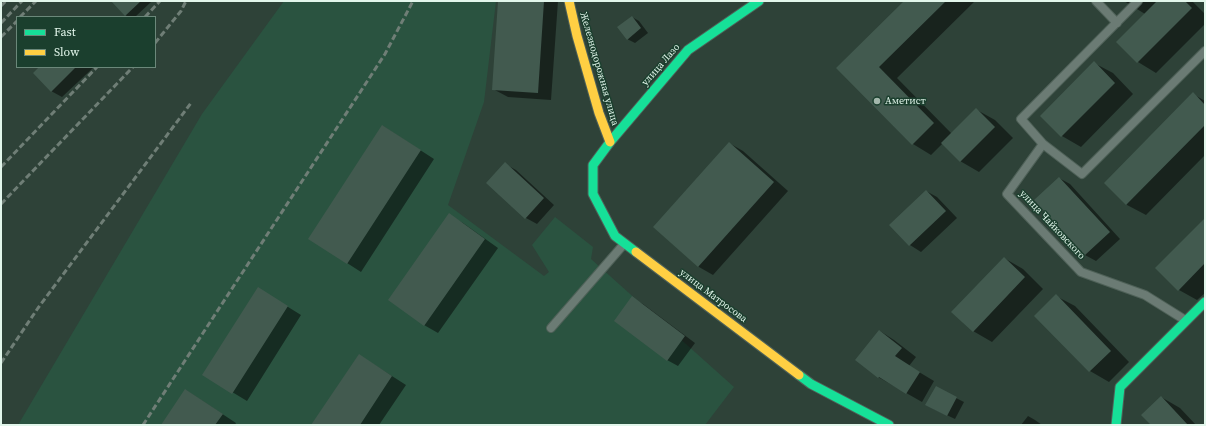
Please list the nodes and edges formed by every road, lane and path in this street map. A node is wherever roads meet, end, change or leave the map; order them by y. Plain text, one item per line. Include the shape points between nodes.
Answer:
1 (569, 1) edge
2 (759, 1) edge
3 (1096, 1) edge
4 (1138, 1) edge
5 (1117, 23) junction
6 (1205, 51) edge
7 (610, 142) junction
8 (1043, 144) junction
9 (625, 243) junction
10 (1205, 302) edge
11 (1186, 321) junction
12 (551, 328) dead end
13 (889, 425) edge
14 (1116, 425) edge

1 - 7 street, Железнодорожная улица via 595,99
2 - 7 street, улица Лазо via 688,50
3 - 5 lane
4 - 5 lane
5 - 8 lane via 1021,119
6 - 8 lane via 1082,174
7 - 9 street, улица Матросова via 594,165 593,194 615,236
8 - 11 lane, улица Чайковского via 1007,194 1081,272 1145,295
9 - 12 lane
9 - 13 street, улица Матросова via 811,384
10 - 11 street
11 - 14 street via 1120,387

